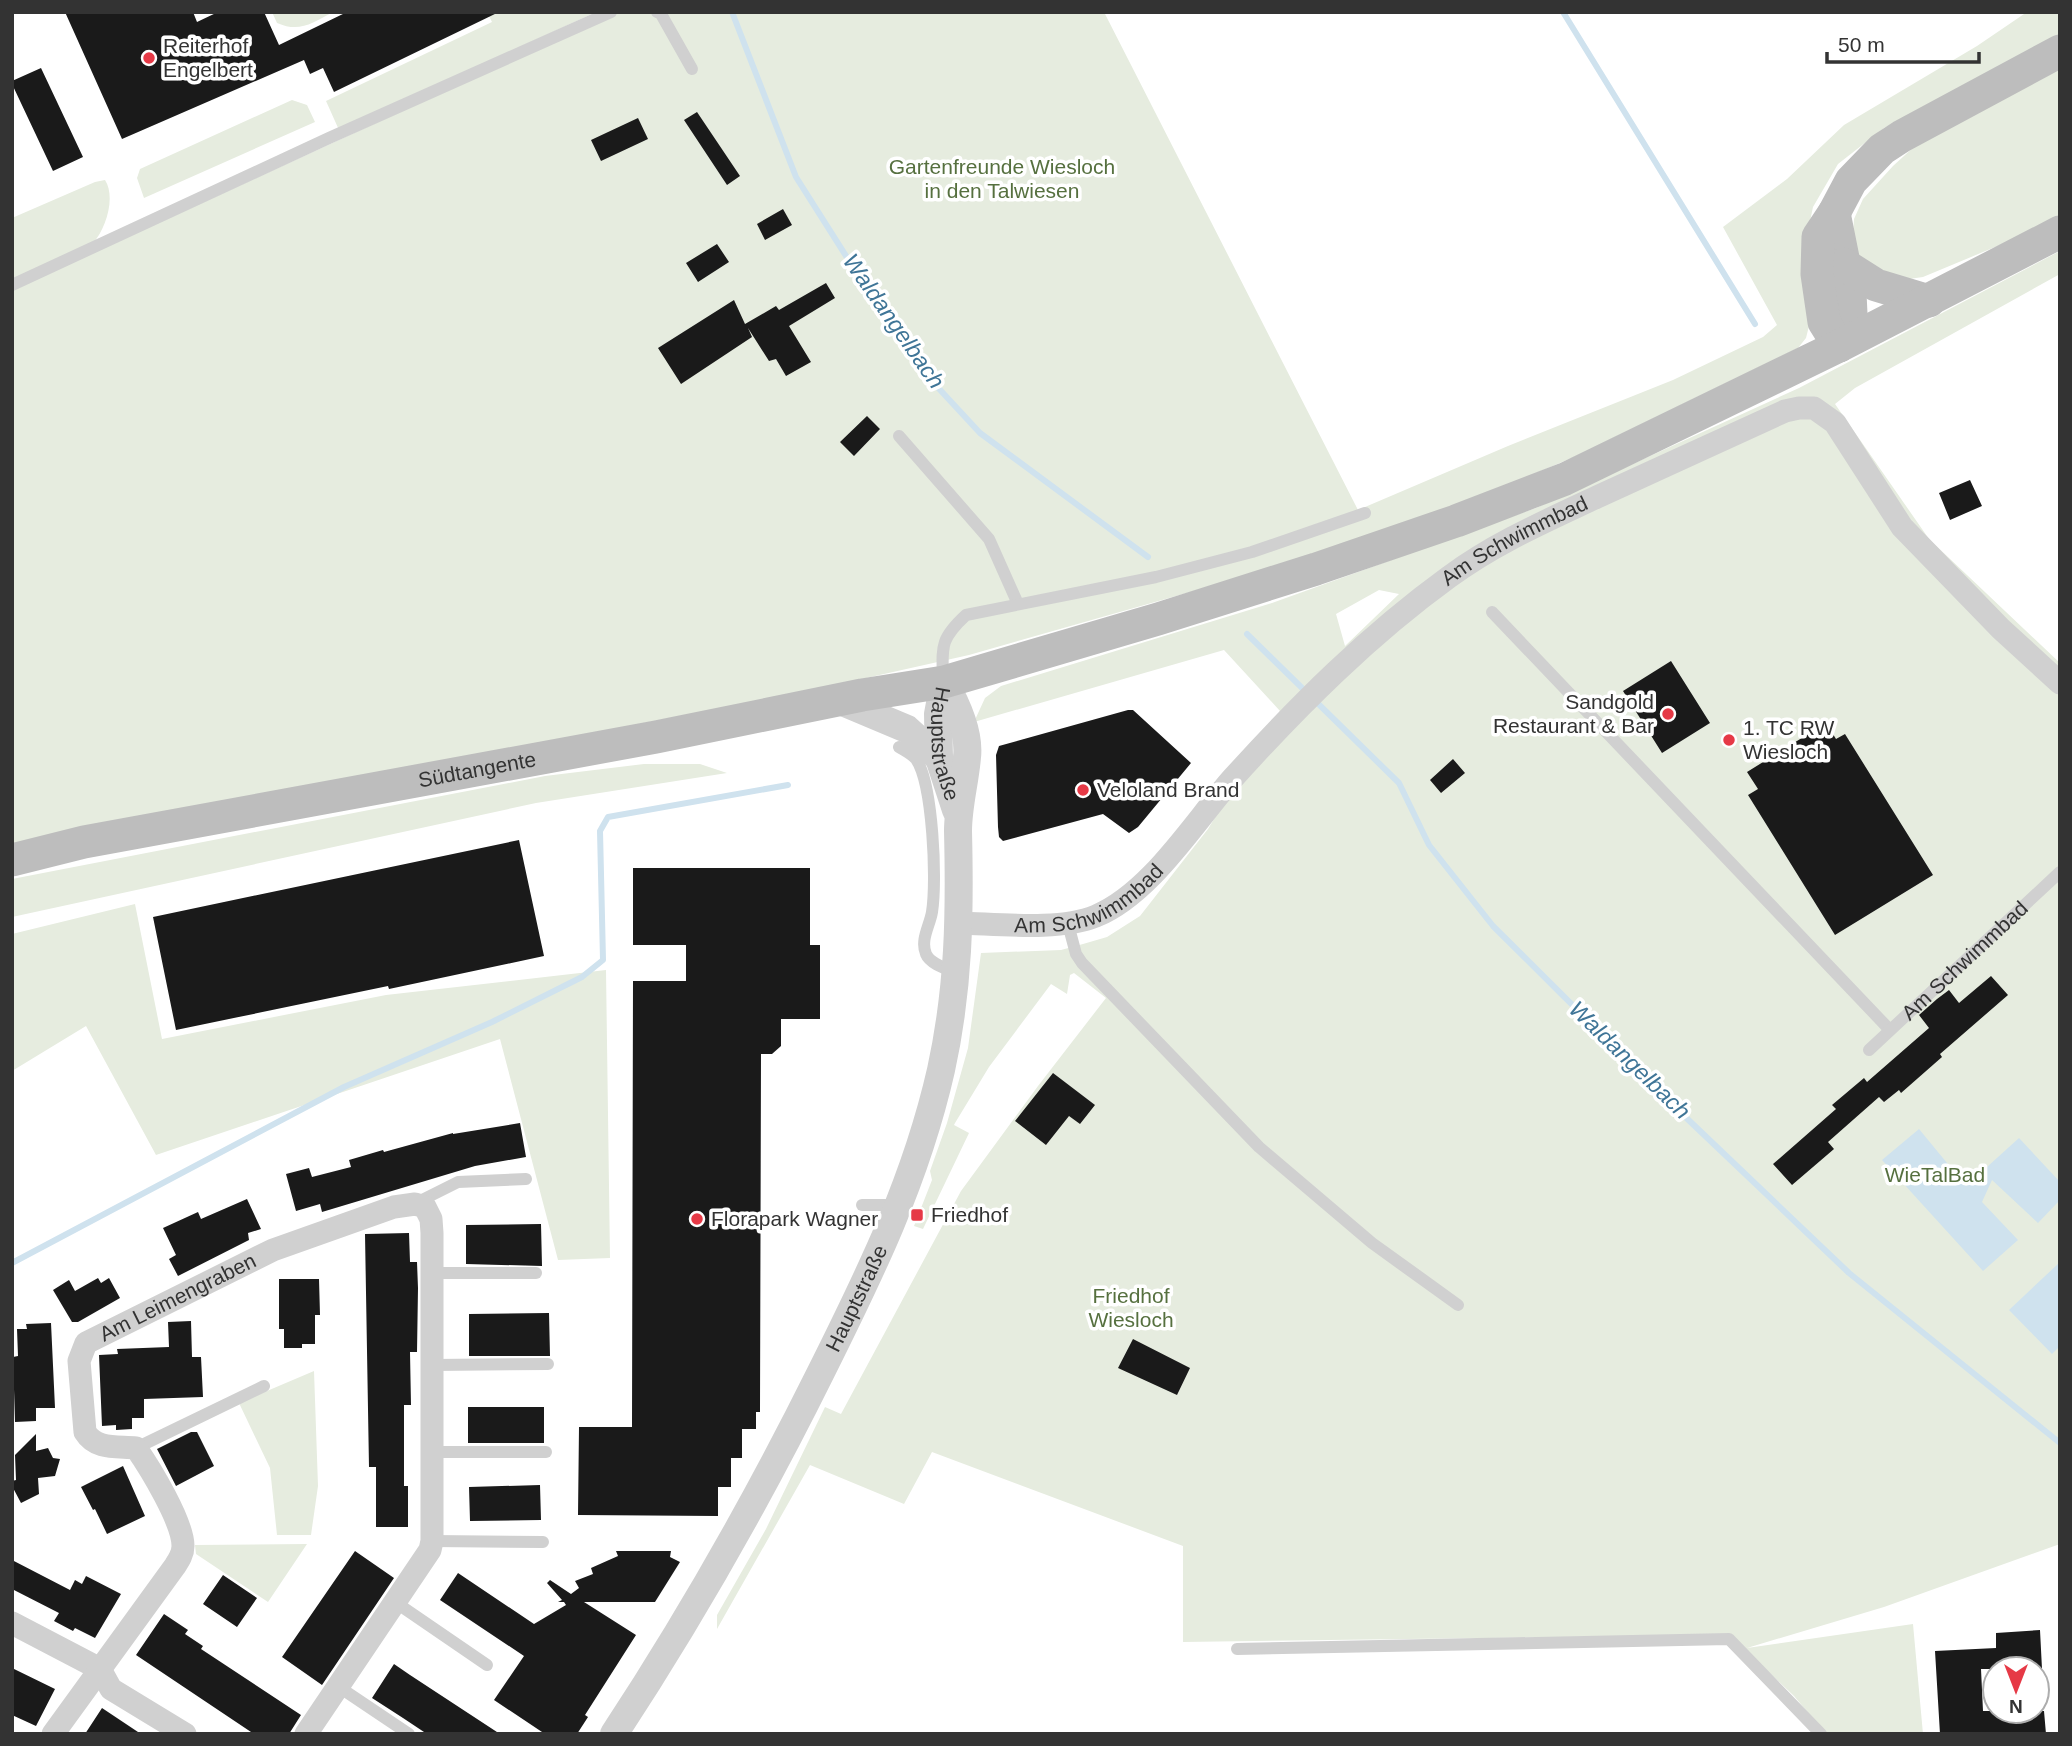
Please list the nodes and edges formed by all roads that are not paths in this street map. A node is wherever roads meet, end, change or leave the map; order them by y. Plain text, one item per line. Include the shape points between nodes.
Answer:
1 (611, 12) edge
2 (657, 12) edge
3 (2060, 51) edge
4 (692, 69) dead end
5 (1834, 213) junction
6 (2060, 232) edge
7 (1843, 264) junction
8 (12, 285) edge
9 (1929, 301) junction
10 (1839, 346) junction
11 (899, 436) dead end
12 (1365, 513) dead end
13 (1017, 604) junction
14 (1492, 612) dead end
15 (943, 682) junction
16 (2060, 683) edge
17 (838, 700) junction
18 (899, 747) dead end
19 (939, 758) junction
20 (958, 818) junction
21 (12, 860) edge
22 (2060, 872) edge
23 (960, 923) junction
24 (1068, 924) junction
25 (957, 974) junction
26 (1889, 1029) junction
27 (1869, 1050) dead end
28 (526, 1178) dead end
29 (415, 1203) junction
30 (862, 1205) dead end
31 (900, 1206) junction
32 (433, 1273) junction
33 (536, 1273) dead end
34 (1458, 1305) dead end
35 (548, 1364) dead end
36 (433, 1365) junction
37 (264, 1386) dead end
38 (136, 1448) junction
39 (432, 1452) junction
40 (546, 1452) dead end
41 (432, 1541) junction
42 (543, 1542) dead end
43 (395, 1602) junction
44 (12, 1623) edge
45 (1237, 1649) dead end
46 (487, 1665) dead end
47 (100, 1668) junction
48 (339, 1687) junction
49 (53, 1734) edge
50 (185, 1734) edge
51 (306, 1734) edge
52 (409, 1734) edge
53 (614, 1734) edge
54 (1821, 1734) edge

1 - 8 lane
2 - 4 lane
3 - 5 main road via 1882,149 1852,181
5 - 7 main road
5 - 10 main road via 1818,237 1817,274 1824,322
6 - 9 main road, Südtangente
7 - 9 main road via 1877,285
7 - 10 main road via 1851,314
9 - 10 main road, Südtangente
10 - 15 main road, Südtangente via 1606,461 1468,516 1261,587
11 - 13 lane via 989,539
12 - 13 lane via 1252,552 1168,574
13 - 15 lane via 966,615 951,629 942,647
14 - 26 lane
15 - 17 main road, Südtangente
15 - 19 street, Hauptstraße
15 - 20 street, Hauptstraße via 959,709 968,754
16 - 24 street, Am Schwimmbad via 1902,527 1835,423 1814,408 1785,411 1488,549 1394,618 1324,682 1123,900
17 - 19 street via 907,729
17 - 21 main road, Südtangente via 84,842
18 - 25 lane via 915,757 928,797 934,883 925,953
19 - 20 street, Hauptstraße
20 - 23 street, Hauptstraße
22 - 26 lane, Am Schwimmbad
23 - 24 street, Am Schwimmbad
23 - 25 street, Hauptstraße
24 - 34 lane via 1082,963 1259,1147 1372,1243
25 - 31 street, Hauptstraße via 941,1069
26 - 27 lane, Am Schwimmbad
28 - 29 lane, Am Leimengraben via 458,1182
29 - 32 street via 425,1207 430,1219
29 - 38 street, Am Leimengraben via 273,1250 86,1343 79,1361 85,1432 99,1445
30 - 31 lane
31 - 53 street, Hauptstraße via 780,1456 682,1628
32 - 33 lane
32 - 36 street
35 - 36 lane
36 - 39 street
37 - 38 lane
38 - 47 street via 177,1524 183,1549
39 - 40 lane
39 - 41 street
41 - 42 lane
41 - 43 street
43 - 46 lane
43 - 48 street
44 - 47 street
45 - 54 lane via 1729,1640
47 - 49 street
47 - 50 street via 111,1689
48 - 51 street
48 - 52 lane

